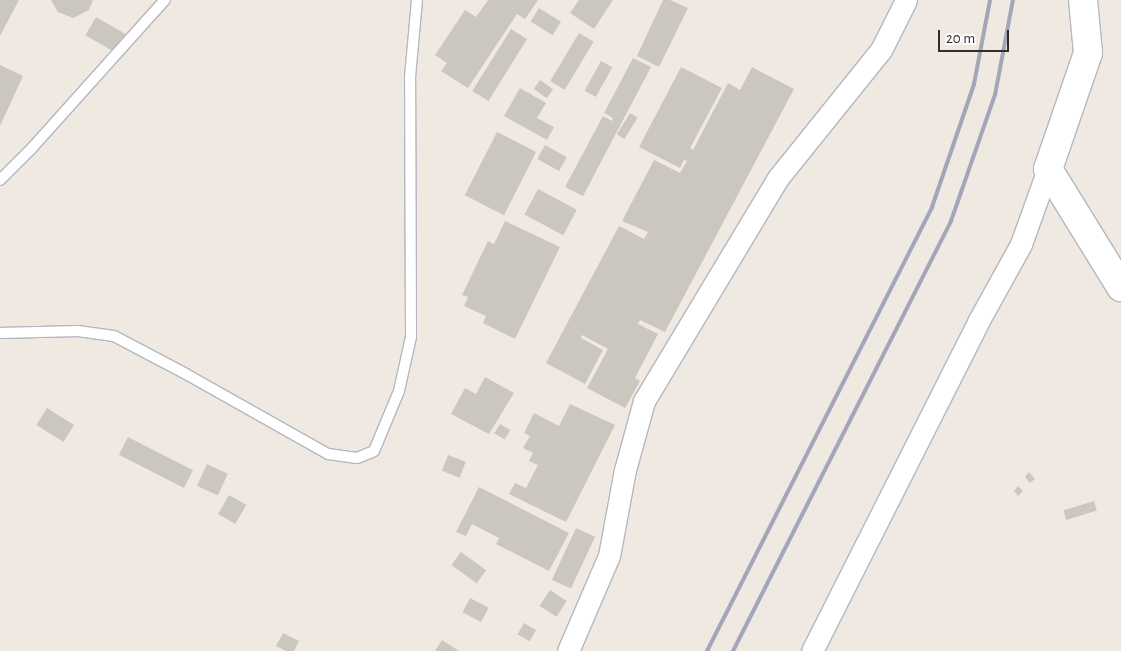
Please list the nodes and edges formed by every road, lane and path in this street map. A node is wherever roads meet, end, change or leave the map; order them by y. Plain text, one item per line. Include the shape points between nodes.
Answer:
1 (165, 0) edge
2 (417, 0) edge
3 (906, 0) edge
4 (1083, 0) edge
5 (1048, 169) junction
6 (0, 180) edge
7 (1121, 286) edge
8 (0, 332) edge
9 (568, 651) edge
10 (812, 651) edge

1 - 6 lane
2 - 8 lane via 410,77 411,337 399,391 374,451 357,458 328,454 114,336 78,330
3 - 9 street via 881,50 778,178 644,401 625,470 609,556
4 - 5 street via 1088,53
5 - 7 street
5 - 10 street via 1021,244 978,322

